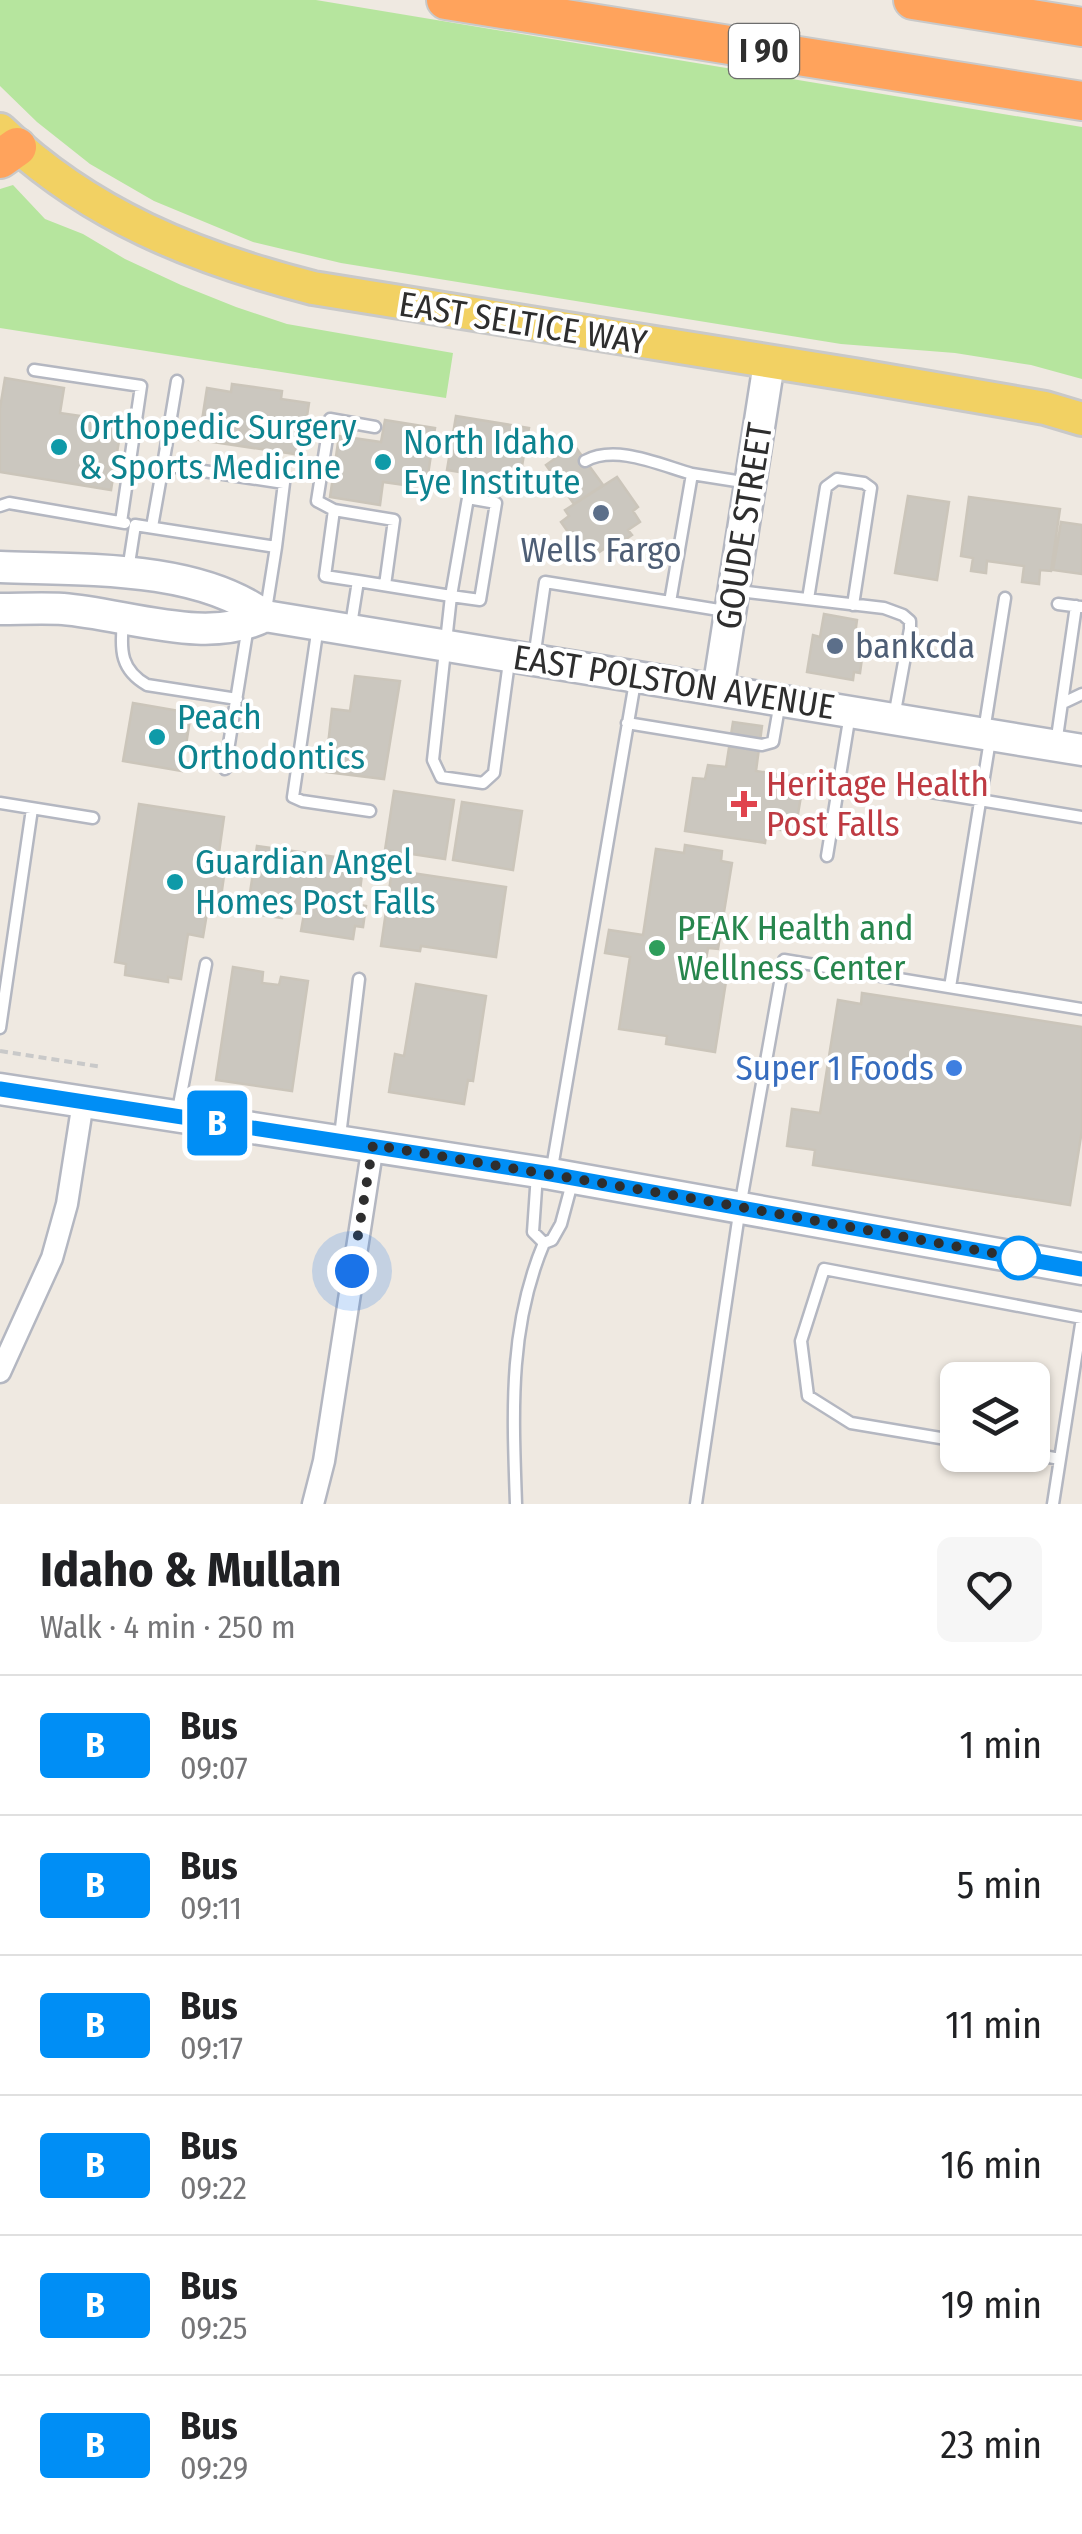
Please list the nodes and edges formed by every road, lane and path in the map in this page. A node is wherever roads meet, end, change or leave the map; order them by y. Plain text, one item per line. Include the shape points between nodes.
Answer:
1 (446, 0) edge
2 (913, 0) edge
3 (1082, 28) edge
4 (1082, 101) edge
5 (6, 146) edge
6 (769, 362) junction
7 (34, 370) dead end
8 (176, 381) dead end
9 (1082, 419) edge
10 (375, 427) dead end
11 (585, 461) dead end
12 (162, 465) junction
13 (692, 474) junction
14 (750, 483) junction
15 (0, 506) edge
16 (334, 510) junction
17 (121, 522) junction
18 (136, 524) junction
19 (152, 527) junction
20 (276, 546) junction
21 (0, 566) edge
22 (128, 574) junction
23 (358, 581) junction
24 (385, 585) junction
25 (451, 596) junction
26 (1004, 598) dead end
27 (808, 599) junction
28 (732, 601) junction
29 (670, 602) junction
30 (853, 604) junction
31 (1058, 604) dead end
32 (1079, 607) edge
33 (0, 609) edge
34 (124, 618) junction
35 (257, 620) junction
36 (318, 625) junction
37 (350, 630) junction
38 (444, 645) junction
39 (522, 658) junction
40 (636, 676) junction
41 (718, 690) junction
42 (1082, 694) edge
43 (236, 699) junction
44 (780, 699) junction
45 (1063, 703) junction
46 (850, 711) junction
47 (894, 718) junction
48 (627, 723) junction
49 (987, 734) junction
50 (1069, 748) edge
51 (226, 769) dead end
52 (919, 790) dead end
53 (980, 799) junction
54 (0, 803) edge
55 (32, 808) junction
56 (370, 812) dead end
57 (1082, 817) edge
58 (93, 818) dead end
59 (827, 856) dead end
60 (206, 964) dead end
61 (359, 978) dead end
62 (950, 988) junction
63 (1082, 1009) edge
64 (0, 1028) edge
65 (0, 1051) edge
66 (102, 1067) dead end
67 (0, 1089) edge
68 (83, 1102) junction
69 (177, 1116) junction
70 (340, 1143) junction
71 (373, 1145) junction
72 (554, 1174) junction
73 (740, 1207) junction
74 (544, 1243) junction
75 (1082, 1268) edge
76 (0, 1372) edge
77 (940, 1439) edge
78 (1050, 1457) edge
79 (1060, 1459) junction
80 (314, 1504) edge
81 (516, 1504) edge
82 (696, 1504) edge
83 (1053, 1504) edge

1 - 4 highway, I 90
2 - 3 highway
5 - 6 main road, EAST SELTICE WAY via 141,228 234,268 312,288
6 - 9 main road, EAST SELTICE WAY
6 - 14 street, GOUDE STREET
7 - 17 lane via 142,386
8 - 12 lane
10 - 16 lane via 330,420 318,501
11 - 13 lane via 602,453
12 - 19 lane
12 - 20 lane via 284,483
13 - 14 lane
13 - 29 lane
14 - 28 street, GOUDE STREET
15 - 17 lane
16 - 23 lane via 325,576
16 - 24 lane via 394,520
17 - 18 lane
18 - 19 lane
18 - 22 lane
19 - 20 lane
20 - 35 lane
21 - 22 street, EAST POLSTON AVENUE
22 - 35 street, EAST POLSTON AVENUE via 230,595
23 - 24 lane
23 - 37 lane
24 - 25 lane
25 - 25 lane via 468,498 496,502 480,600
25 - 38 lane
26 - 49 lane
27 - 28 lane
27 - 30 lane
27 - 30 lane via 826,488 838,479 871,488
28 - 29 lane
28 - 41 street, GOUDE STREET
29 - 39 lane via 545,582
30 - 47 lane via 884,608 910,621
31 - 32 lane
32 - 45 lane
33 - 34 street, EAST POLSTON AVENUE
34 - 35 street, EAST POLSTON AVENUE via 233,629
34 - 43 lane via 120,649 138,680
35 - 36 street, EAST POLSTON AVENUE
35 - 43 lane
36 - 37 street, EAST POLSTON AVENUE
36 - 56 lane via 293,797
37 - 38 street, EAST POLSTON AVENUE
38 - 39 street, EAST POLSTON AVENUE
38 - 39 lane via 434,760 441,777 483,783 494,773
39 - 40 street, EAST POLSTON AVENUE
40 - 41 street, EAST POLSTON AVENUE
40 - 48 lane
41 - 44 street, EAST POLSTON AVENUE
42 - 45 lane
43 - 51 lane
44 - 46 street, EAST POLSTON AVENUE
44 - 48 lane via 773,742 762,746
45 - 50 lane
46 - 47 street, EAST POLSTON AVENUE
46 - 59 lane
47 - 49 street, EAST POLSTON AVENUE
48 - 72 lane
49 - 50 street, EAST POLSTON AVENUE
49 - 53 lane
52 - 53 lane
53 - 57 lane
53 - 62 lane
54 - 55 lane
55 - 58 lane
55 - 64 lane
60 - 69 lane
61 - 70 lane
62 - 63 lane
62 - 73 lane via 784,960
65 - 66 path
67 - 68 street
68 - 69 street
68 - 76 street via 52,1258
69 - 70 street
70 - 71 street
71 - 72 street
71 - 80 street
72 - 73 street
72 - 74 lane via 533,1232
72 - 74 lane via 561,1224
73 - 75 street
73 - 82 lane
74 - 81 lane via 529,1278 512,1381
77 - 79 lane via 851,1423 808,1396 800,1341 824,1269 1082,1318
78 - 79 lane
79 - 83 lane

